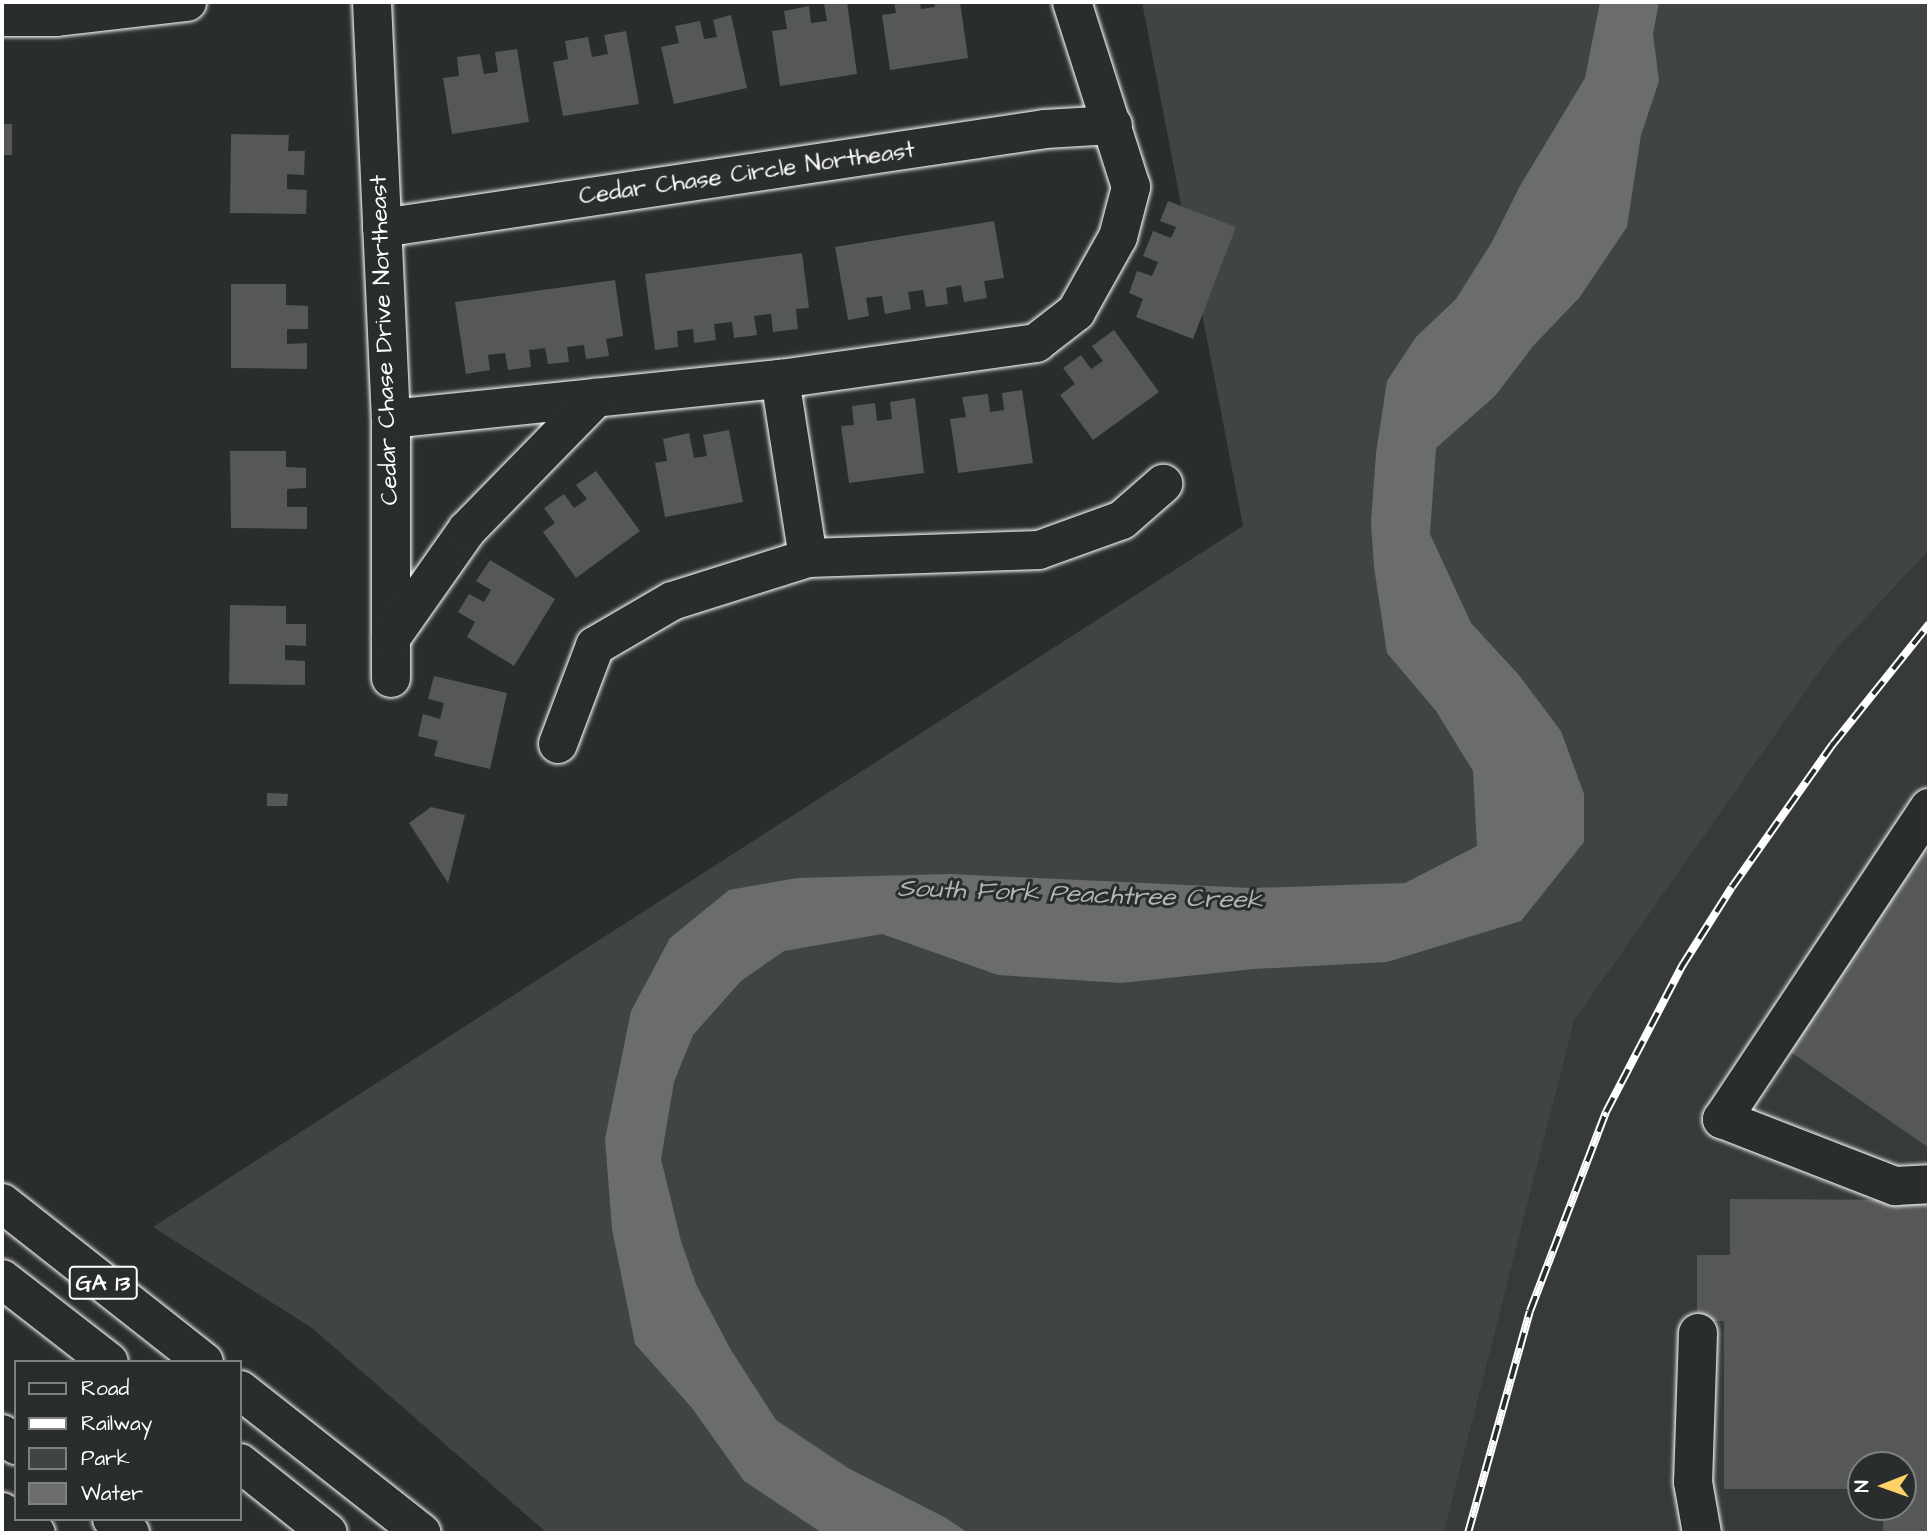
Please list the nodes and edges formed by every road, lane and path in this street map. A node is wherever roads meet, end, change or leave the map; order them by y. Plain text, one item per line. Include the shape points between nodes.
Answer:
1 (187, 2) edge
2 (372, 2) edge
3 (1072, 2) edge
4 (2, 16) edge
5 (1113, 125) junction
6 (382, 228) junction
7 (780, 379) junction
8 (596, 398) junction
9 (391, 419) junction
10 (1163, 484) dead end
11 (808, 558) junction
12 (391, 638) junction
13 (391, 678) dead end
14 (558, 744) dead end
15 (1929, 808) edge
16 (1929, 1184) edge
17 (2, 1203) edge
18 (2, 1279) edge
19 (1698, 1333) dead end
20 (106, 1360) edge
21 (201, 1360) edge
22 (242, 1392) edge
23 (242, 1464) edge
24 (17, 1521) edge
25 (115, 1521) edge
26 (36, 1533) edge
27 (130, 1533) edge
28 (328, 1533) edge
29 (422, 1533) edge
30 (1702, 1533) edge

1 - 4 main road via 57,17
2 - 6 main road, Cedar Chase Drive Northeast
3 - 5 main road
5 - 6 main road, Cedar Chase Circle Northeast via 1045,129
5 - 7 main road via 1131,187 1118,237 1076,312 1036,343
6 - 9 main road, Cedar Chase Drive Northeast
7 - 8 main road
7 - 11 main road
8 - 9 main road
8 - 12 main road via 467,530
9 - 12 main road, Cedar Chase Drive Northeast
10 - 11 main road via 1122,520 1039,550
11 - 14 main road via 672,601 595,646
12 - 13 main road, Cedar Chase Drive Northeast
15 - 16 main road via 1722,1119 1895,1185
17 - 21 main road, GA 13
18 - 20 main road, GA 13
19 - 30 main road via 1693,1482
22 - 29 main road
23 - 28 main road
24 - 26 main road
25 - 27 main road

